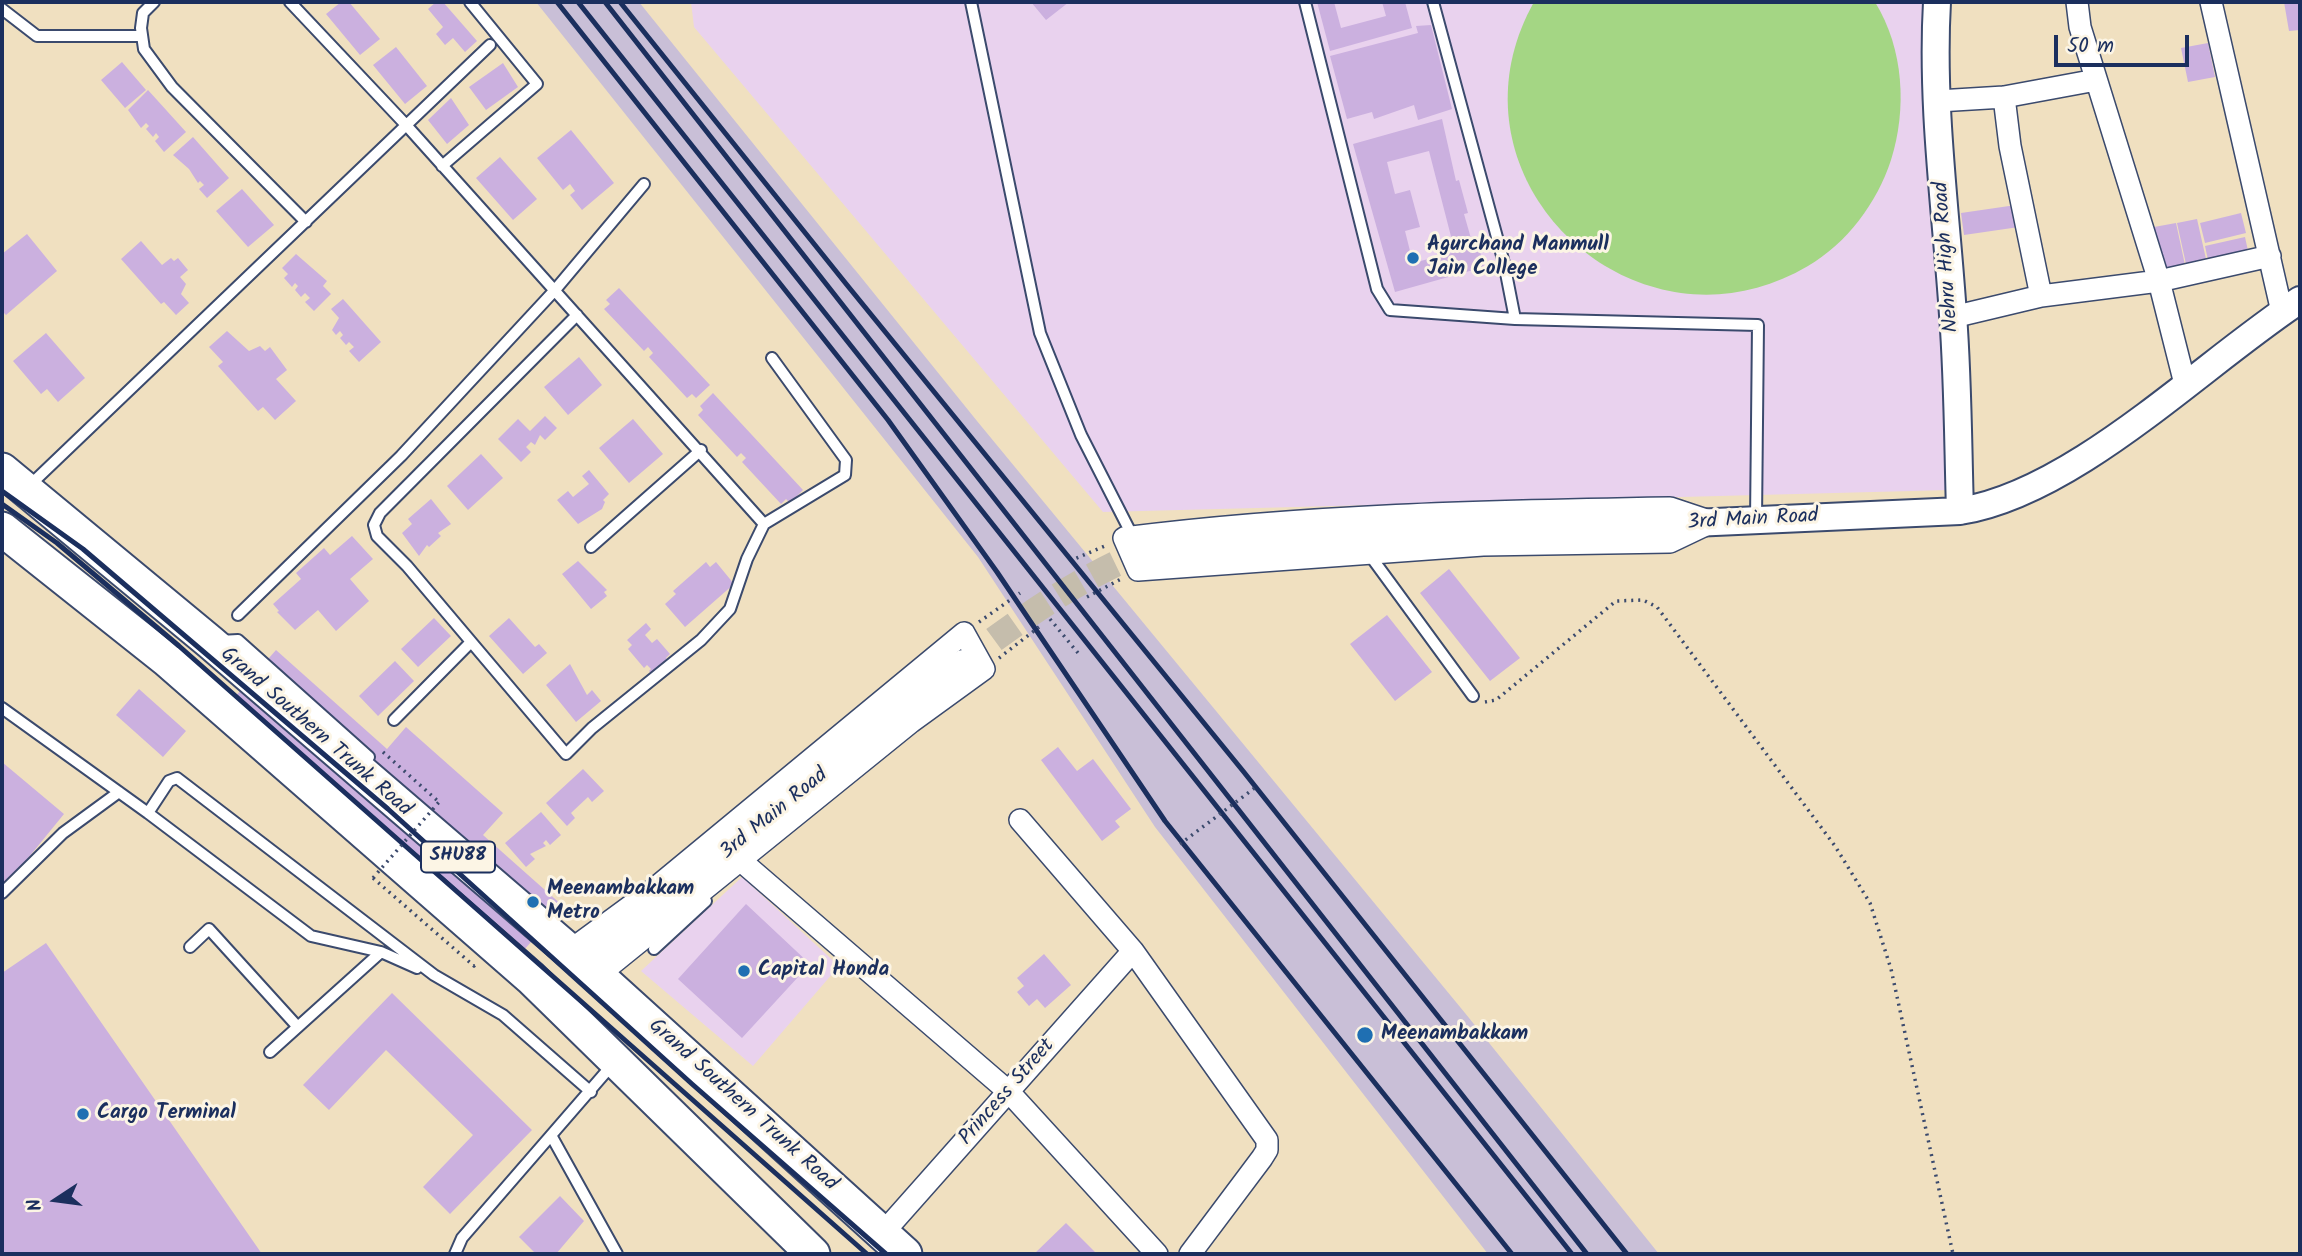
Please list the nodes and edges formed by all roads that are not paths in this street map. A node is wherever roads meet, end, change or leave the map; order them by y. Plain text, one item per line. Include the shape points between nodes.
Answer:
1 (154, 2) edge
2 (290, 2) edge
3 (470, 2) edge
4 (971, 2) edge
5 (1305, 2) edge
6 (1433, 2) edge
7 (1937, 2) edge
8 (2077, 2) edge
9 (2211, 2) edge
10 (2, 9) edge
11 (142, 36) junction
12 (490, 45) dead end
13 (2096, 80) junction
14 (2004, 97) junction
15 (1938, 101) junction
16 (407, 126) junction
17 (442, 166) junction
18 (644, 184) dead end
19 (306, 222) junction
20 (2270, 256) junction
21 (2159, 281) junction
22 (555, 290) junction
23 (2041, 296) junction
24 (2291, 306) edge
25 (577, 315) junction
26 (1954, 317) junction
27 (1514, 319) junction
28 (772, 358) dead end
29 (2185, 384) junction
30 (701, 450) junction
31 (14, 479) edge
32 (1960, 511) junction
33 (1756, 520) junction
34 (1712, 522) junction
35 (764, 524) junction
36 (2, 529) edge
37 (591, 547) dead end
38 (1134, 549) junction
39 (1369, 554) junction
40 (238, 615) dead end
41 (210, 642) junction
42 (471, 642) junction
43 (167, 660) junction
44 (979, 666) junction
45 (1473, 696) road end
46 (2, 708) edge
47 (394, 720) dead end
48 (375, 762) dead end
49 (119, 792) junction
50 (148, 813) junction
51 (1020, 820) dead end
52 (487, 863) dead end
53 (744, 863) junction
54 (383, 865) dead end
55 (2, 893) edge
56 (190, 947) dead end
57 (654, 949) dead end
58 (1133, 951) junction
59 (381, 952) junction
60 (577, 959) junction
61 (434, 975) junction
62 (298, 1026) junction
63 (270, 1052) dead end
64 (616, 1060) junction
65 (591, 1093) junction
66 (1009, 1093) junction
67 (552, 1137) junction
68 (894, 1244) edge
69 (805, 1253) edge
70 (455, 1254) edge
71 (617, 1254) edge
72 (1157, 1254) edge
73 (1190, 1254) edge

1 - 11 lane via 143,13
2 - 16 lane
3 - 17 lane via 537,84
4 - 38 lane via 1040,333
5 - 27 lane via 1383,300 1390,310 1413,314
6 - 27 lane via 1504,264
7 - 15 street, Nehru High Road
8 - 13 street
9 - 20 street
10 - 11 lane via 37,36
11 - 19 lane via 145,50 172,87
12 - 16 lane
13 - 14 street
13 - 21 street
14 - 15 street
14 - 23 street
15 - 26 street, Nehru High Road
16 - 17 lane
16 - 19 lane
17 - 22 lane
18 - 22 lane
19 - 31 lane
20 - 21 street
20 - 24 street
21 - 23 street
21 - 29 street
22 - 25 lane
22 - 40 lane via 401,456
23 - 26 street
24 - 29 street, 3rd Main Road
25 - 30 lane
25 - 42 lane via 380,513 374,525 377,536
26 - 32 street, Nehru High Road
27 - 33 lane via 1758,325
28 - 35 lane via 846,460 845,475
29 - 32 street, 3rd Main Road via 2066,468 2018,494
30 - 35 lane
30 - 37 lane
31 - 41 main road, Grand Southern Trunk Road / SHU88
32 - 33 street, 3rd Main Road
33 - 34 street, 3rd Main Road
34 - 38 street, 3rd Main Road
34 - 39 street via 1670,542 1483,545
35 - 42 lane via 730,609 701,640 566,754
36 - 43 main road, Grand Southern Trunk Road / SHU88
38 - 39 street
39 - 45 lane
41 - 48 lane via 238,640
41 - 60 main road, Grand Southern Trunk Road / SHU88
42 - 47 lane
43 - 54 lane via 215,718
43 - 64 main road, Grand Southern Trunk Road / SHU88
44 - 53 street
44 - 60 street, 3rd Main Road
44 - 60 street via 968,630 654,889
46 - 49 lane
49 - 50 lane
49 - 55 lane via 63,833
50 - 59 lane via 311,936
50 - 61 lane via 169,781 177,778
51 - 58 street
52 - 60 lane via 541,914
53 - 57 lane
53 - 60 street
53 - 66 street
56 - 62 lane via 209,929
58 - 66 street, Princess Street
58 - 73 street via 1267,1140 1262,1158
59 - 61 lane
59 - 62 lane
60 - 68 main road, Grand Southern Trunk Road / SHU88
61 - 65 lane via 503,1015
62 - 63 lane
64 - 65 lane
64 - 69 main road, Grand Southern Trunk Road / SHU88
65 - 67 lane
66 - 68 street, Princess Street
66 - 72 street
67 - 70 lane via 463,1238
67 - 71 lane

